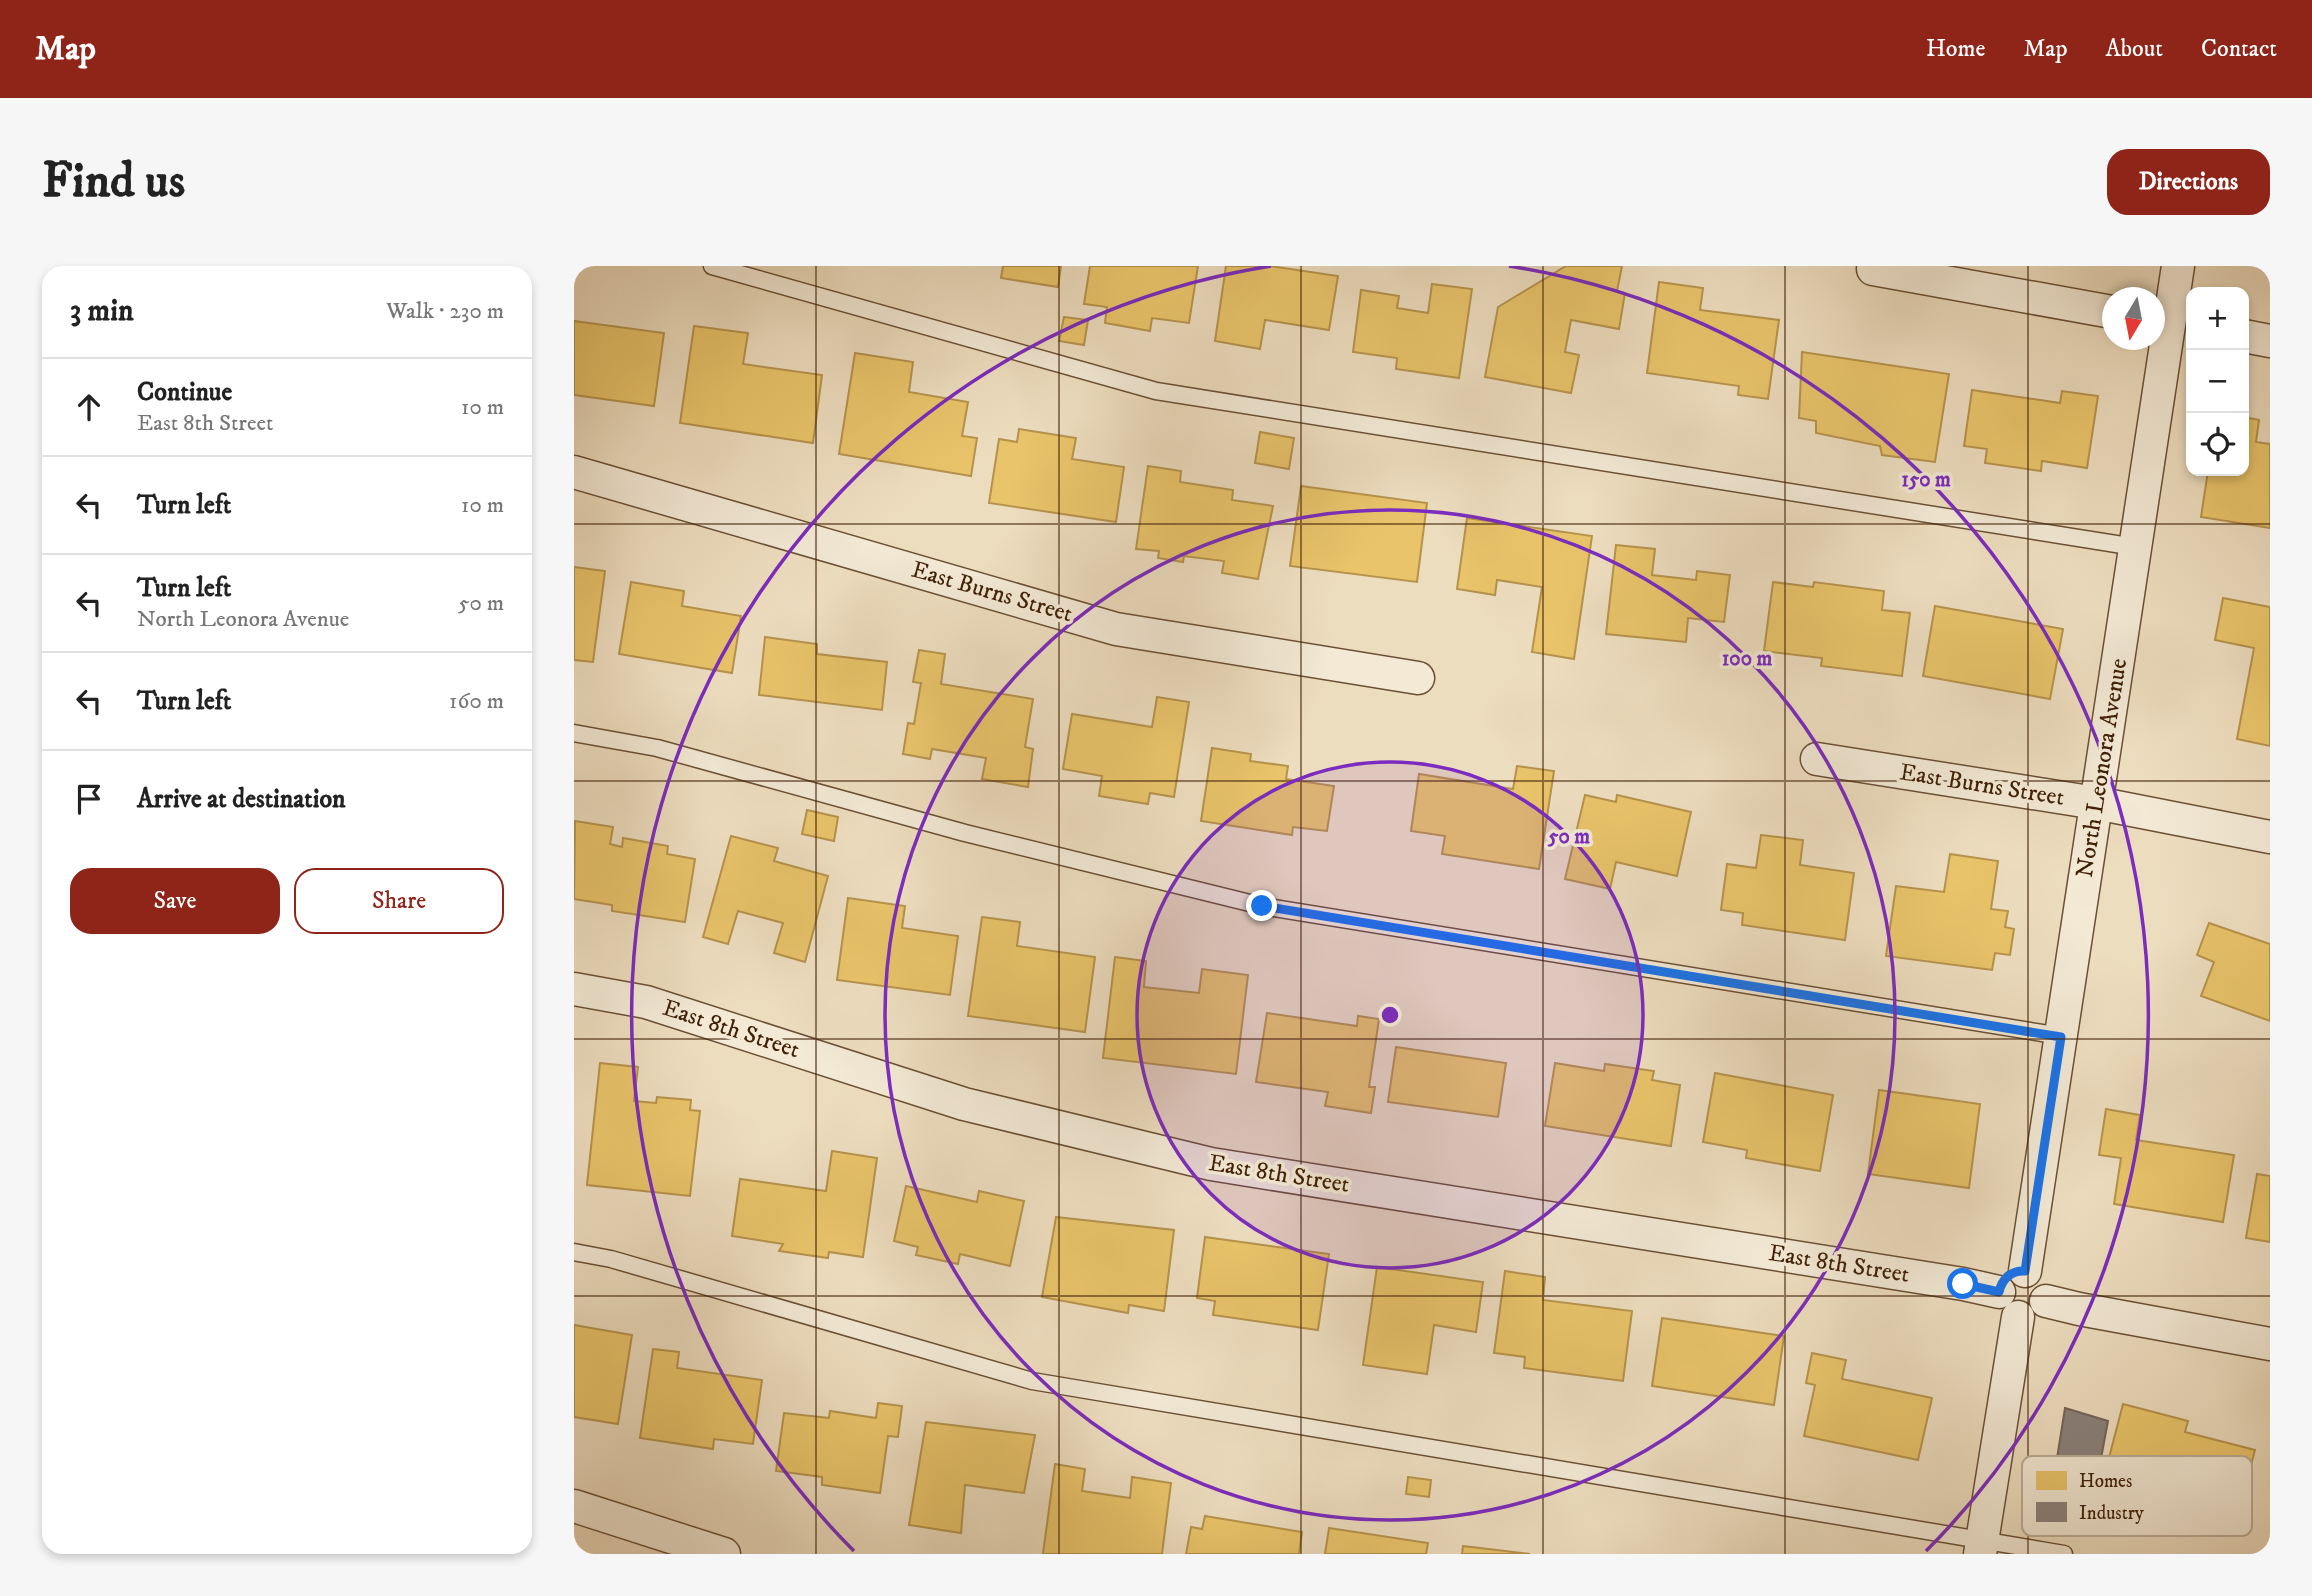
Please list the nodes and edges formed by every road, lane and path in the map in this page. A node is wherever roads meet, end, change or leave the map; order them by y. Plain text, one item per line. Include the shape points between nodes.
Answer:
1 (712, 266) edge
2 (2178, 266) edge
3 (1873, 270) dead end
4 (2102, 310) edge
5 (2172, 323) edge
6 (2249, 337) edge
7 (2270, 341) edge
8 (574, 472) edge
9 (2135, 547) junction
10 (1418, 678) dead end
11 (574, 733) edge
12 (1817, 759) dead end
13 (2096, 803) junction
14 (2270, 837) edge
15 (574, 989) edge
16 (2061, 1037) junction
17 (574, 1252) edge
18 (2025, 1271) junction
19 (1999, 1292) junction
20 (2046, 1301) junction
21 (2018, 1317) junction
22 (2270, 1344) edge
23 (574, 1506) edge
24 (1981, 1546) edge
25 (724, 1554) edge
26 (2064, 1554) edge

1 - 9 lane via 1156,391
2 - 5 street, North Leonora Avenue
3 - 4 street
5 - 9 street, North Leonora Avenue
6 - 7 street
8 - 10 street, East Burns Street via 1116,629
9 - 13 street, North Leonora Avenue
11 - 16 lane via 657,748 965,833 1262,906
12 - 13 street, East Burns Street
13 - 14 street, East Burns Street
13 - 16 street, North Leonora Avenue
15 - 19 street, East 8th Street via 646,1002 964,1104 1211,1164
16 - 18 street, North Leonora Avenue
17 - 24 lane via 1032,1381
18 - 19 street via 2008,1276
18 - 20 street via 2042,1280
19 - 21 street via 2002,1306
20 - 21 street via 2037,1314
20 - 22 street
21 - 24 street
23 - 25 street
24 - 26 lane

